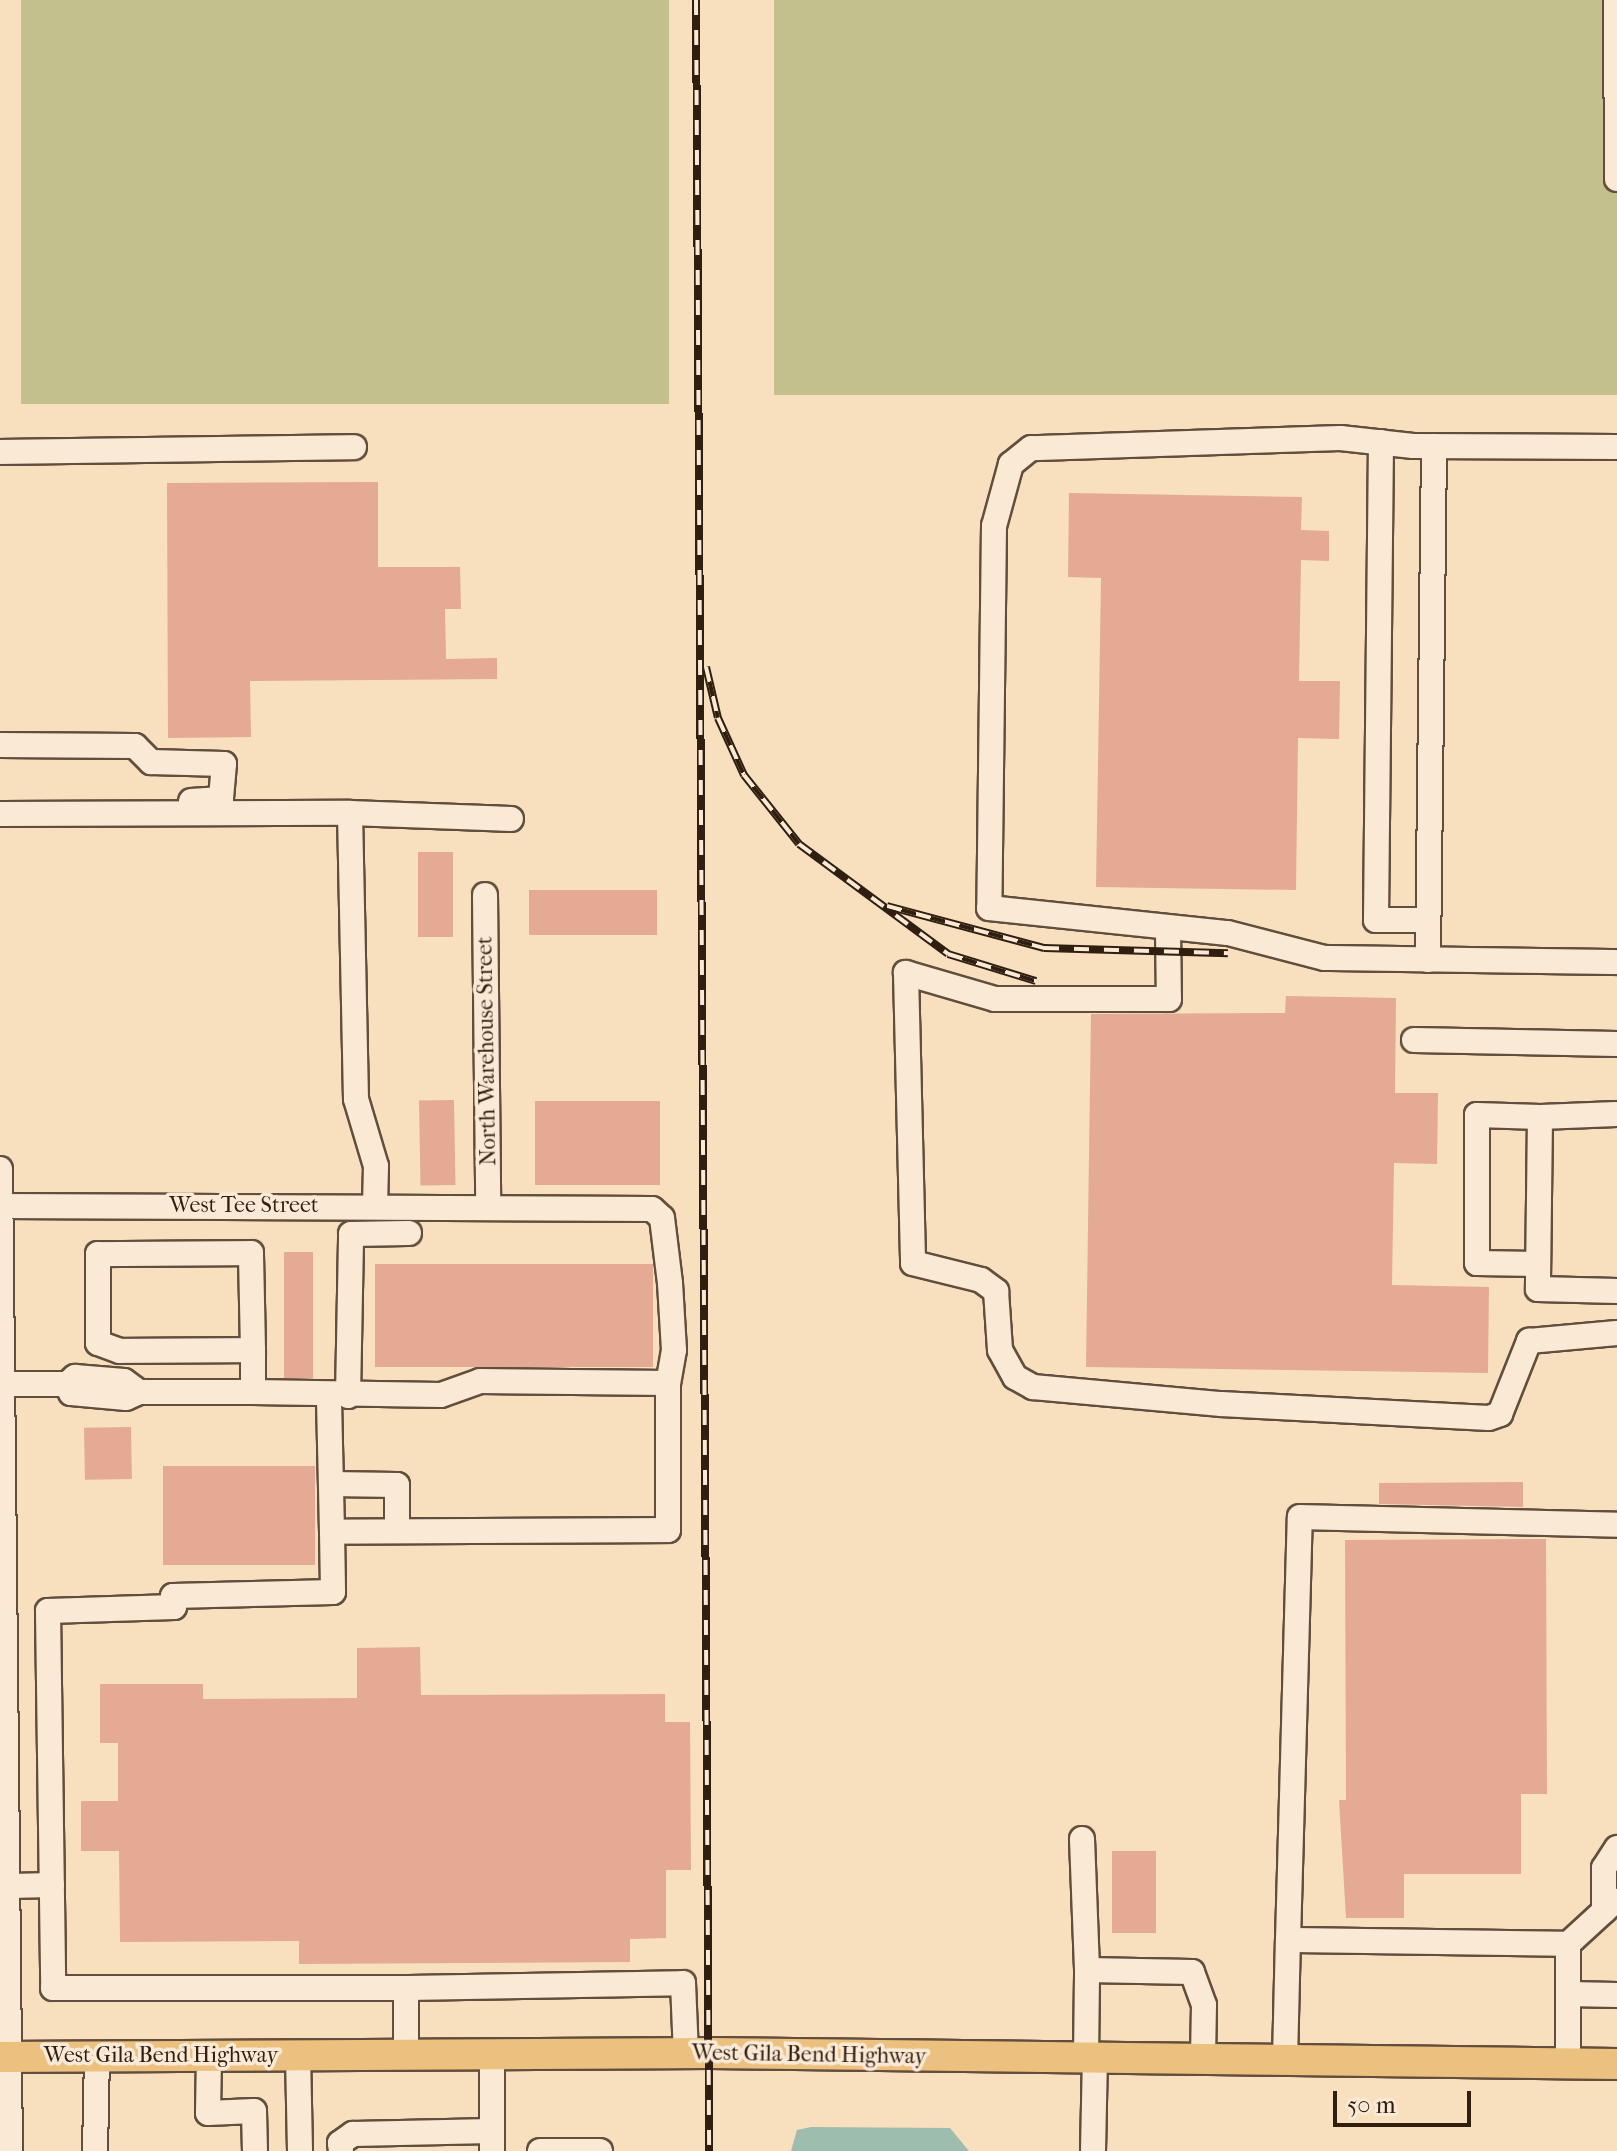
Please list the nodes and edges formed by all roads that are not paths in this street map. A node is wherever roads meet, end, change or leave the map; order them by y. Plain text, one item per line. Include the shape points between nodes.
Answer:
1 (1616, 0) edge
2 (1617, 179) edge
3 (1381, 442) junction
4 (1434, 446) junction
5 (354, 447) dead end
6 (1617, 447) edge
7 (0, 452) edge
8 (0, 745) edge
9 (0, 800) edge
10 (350, 813) junction
11 (0, 814) edge
12 (511, 819) dead end
13 (485, 895) dead end
14 (1428, 920) junction
15 (1168, 931) junction
16 (1428, 960) junction
17 (1617, 962) edge
18 (1414, 1040) dead end
19 (1617, 1044) edge
20 (1617, 1114) edge
21 (1540, 1117) junction
22 (0, 1169) edge
23 (0, 1206) edge
24 (375, 1206) junction
25 (488, 1206) junction
26 (409, 1233) dead end
27 (0, 1257) edge
28 (1538, 1264) junction
29 (1617, 1291) edge
30 (1617, 1333) edge
31 (1, 1350) edge
32 (253, 1350) junction
33 (668, 1383) junction
34 (2, 1384) edge
35 (253, 1392) junction
36 (339, 1396) junction
37 (1, 1484) edge
38 (331, 1484) junction
39 (1617, 1525) edge
40 (397, 1530) junction
41 (332, 1532) junction
42 (1082, 1839) dead end
43 (1617, 1848) edge
44 (4, 1873) edge
45 (52, 1885) junction
46 (1610, 1906) edge
47 (1288, 1940) junction
48 (1568, 1944) junction
49 (1087, 1970) junction
50 (406, 1988) junction
51 (1568, 1994) junction
52 (1617, 1995) edge
53 (686, 2054) junction
54 (298, 2055) junction
55 (97, 2056) junction
56 (209, 2056) junction
57 (406, 2056) junction
58 (492, 2056) junction
59 (4, 2057) edge
60 (1090, 2058) junction
61 (1203, 2059) junction
62 (1285, 2060) junction
63 (1568, 2064) junction
64 (1617, 2064) edge
65 (492, 2141) edge
66 (10, 2151) edge
67 (95, 2151) edge
68 (255, 2151) edge
69 (300, 2151) edge
70 (341, 2151) edge
71 (540, 2151) edge
72 (600, 2151) edge
73 (1093, 2151) edge

1 - 2 street
3 - 4 street
3 - 14 street via 1376,920
3 - 15 street via 1061,443 1031,448 1011,464 994,526 989,908
4 - 6 street
4 - 14 street
5 - 7 street
8 - 9 street via 135,746 151,762 219,763 224,771 223,795 214,801
10 - 11 street
10 - 12 street
10 - 24 street via 356,1099 376,1166
13 - 25 street, North Warehouse Street
14 - 16 street
15 - 16 street via 1263,939 1325,958
15 - 30 street via 1169,999 995,999 906,973 913,1263 981,1280 996,1291 1000,1350 1015,1377 1033,1387 1221,1404 1489,1418 1500,1414 1529,1341
16 - 17 street
18 - 19 street
20 - 21 street
21 - 28 street
21 - 28 street via 1477,1115 1477,1263
22 - 23 street
23 - 24 street, West Tee Street
23 - 27 street
24 - 25 street, West Tee Street
25 - 33 street, West Tee Street via 652,1209 662,1218 674,1350
26 - 36 street via 351,1234
27 - 31 street
28 - 29 street via 1538,1289
31 - 34 street
32 - 32 street via 251,1253 98,1254 98,1343 120,1351
32 - 35 street
33 - 36 street via 480,1381 441,1395
33 - 40 street, West Tee Street via 668,1530
34 - 35 street via 67,1384 71,1393 126,1398 139,1392
34 - 37 street
35 - 36 street
36 - 38 street
37 - 44 street
38 - 40 street via 397,1485
38 - 41 street
39 - 47 street via 1300,1517
40 - 41 street
41 - 45 street via 333,1592 173,1596 174,1607 48,1611
42 - 49 street
43 - 46 street via 1604,1868
44 - 45 street
44 - 59 street
45 - 50 street via 53,1988
46 - 48 street
47 - 48 street
47 - 62 street
48 - 51 street
49 - 60 street
49 - 61 street via 1192,1972 1204,2005
50 - 53 street via 683,1983
50 - 57 street
51 - 52 street
51 - 63 street
53 - 58 main road, West Gila Bend Highway
53 - 60 main road, West Gila Bend Highway
54 - 56 main road, West Gila Bend Highway
54 - 57 main road, West Gila Bend Highway
54 - 69 street
55 - 56 main road, West Gila Bend Highway
55 - 59 main road, West Gila Bend Highway
55 - 67 street
56 - 68 street via 208,2113 254,2111
57 - 58 main road, West Gila Bend Highway
58 - 65 street
59 - 66 street
60 - 61 main road, West Gila Bend Highway
60 - 73 street
61 - 62 main road, West Gila Bend Highway
62 - 63 main road, West Gila Bend Highway
63 - 64 main road, West Gila Bend Highway
65 - 70 street via 353,2134 340,2143
71 - 72 street

